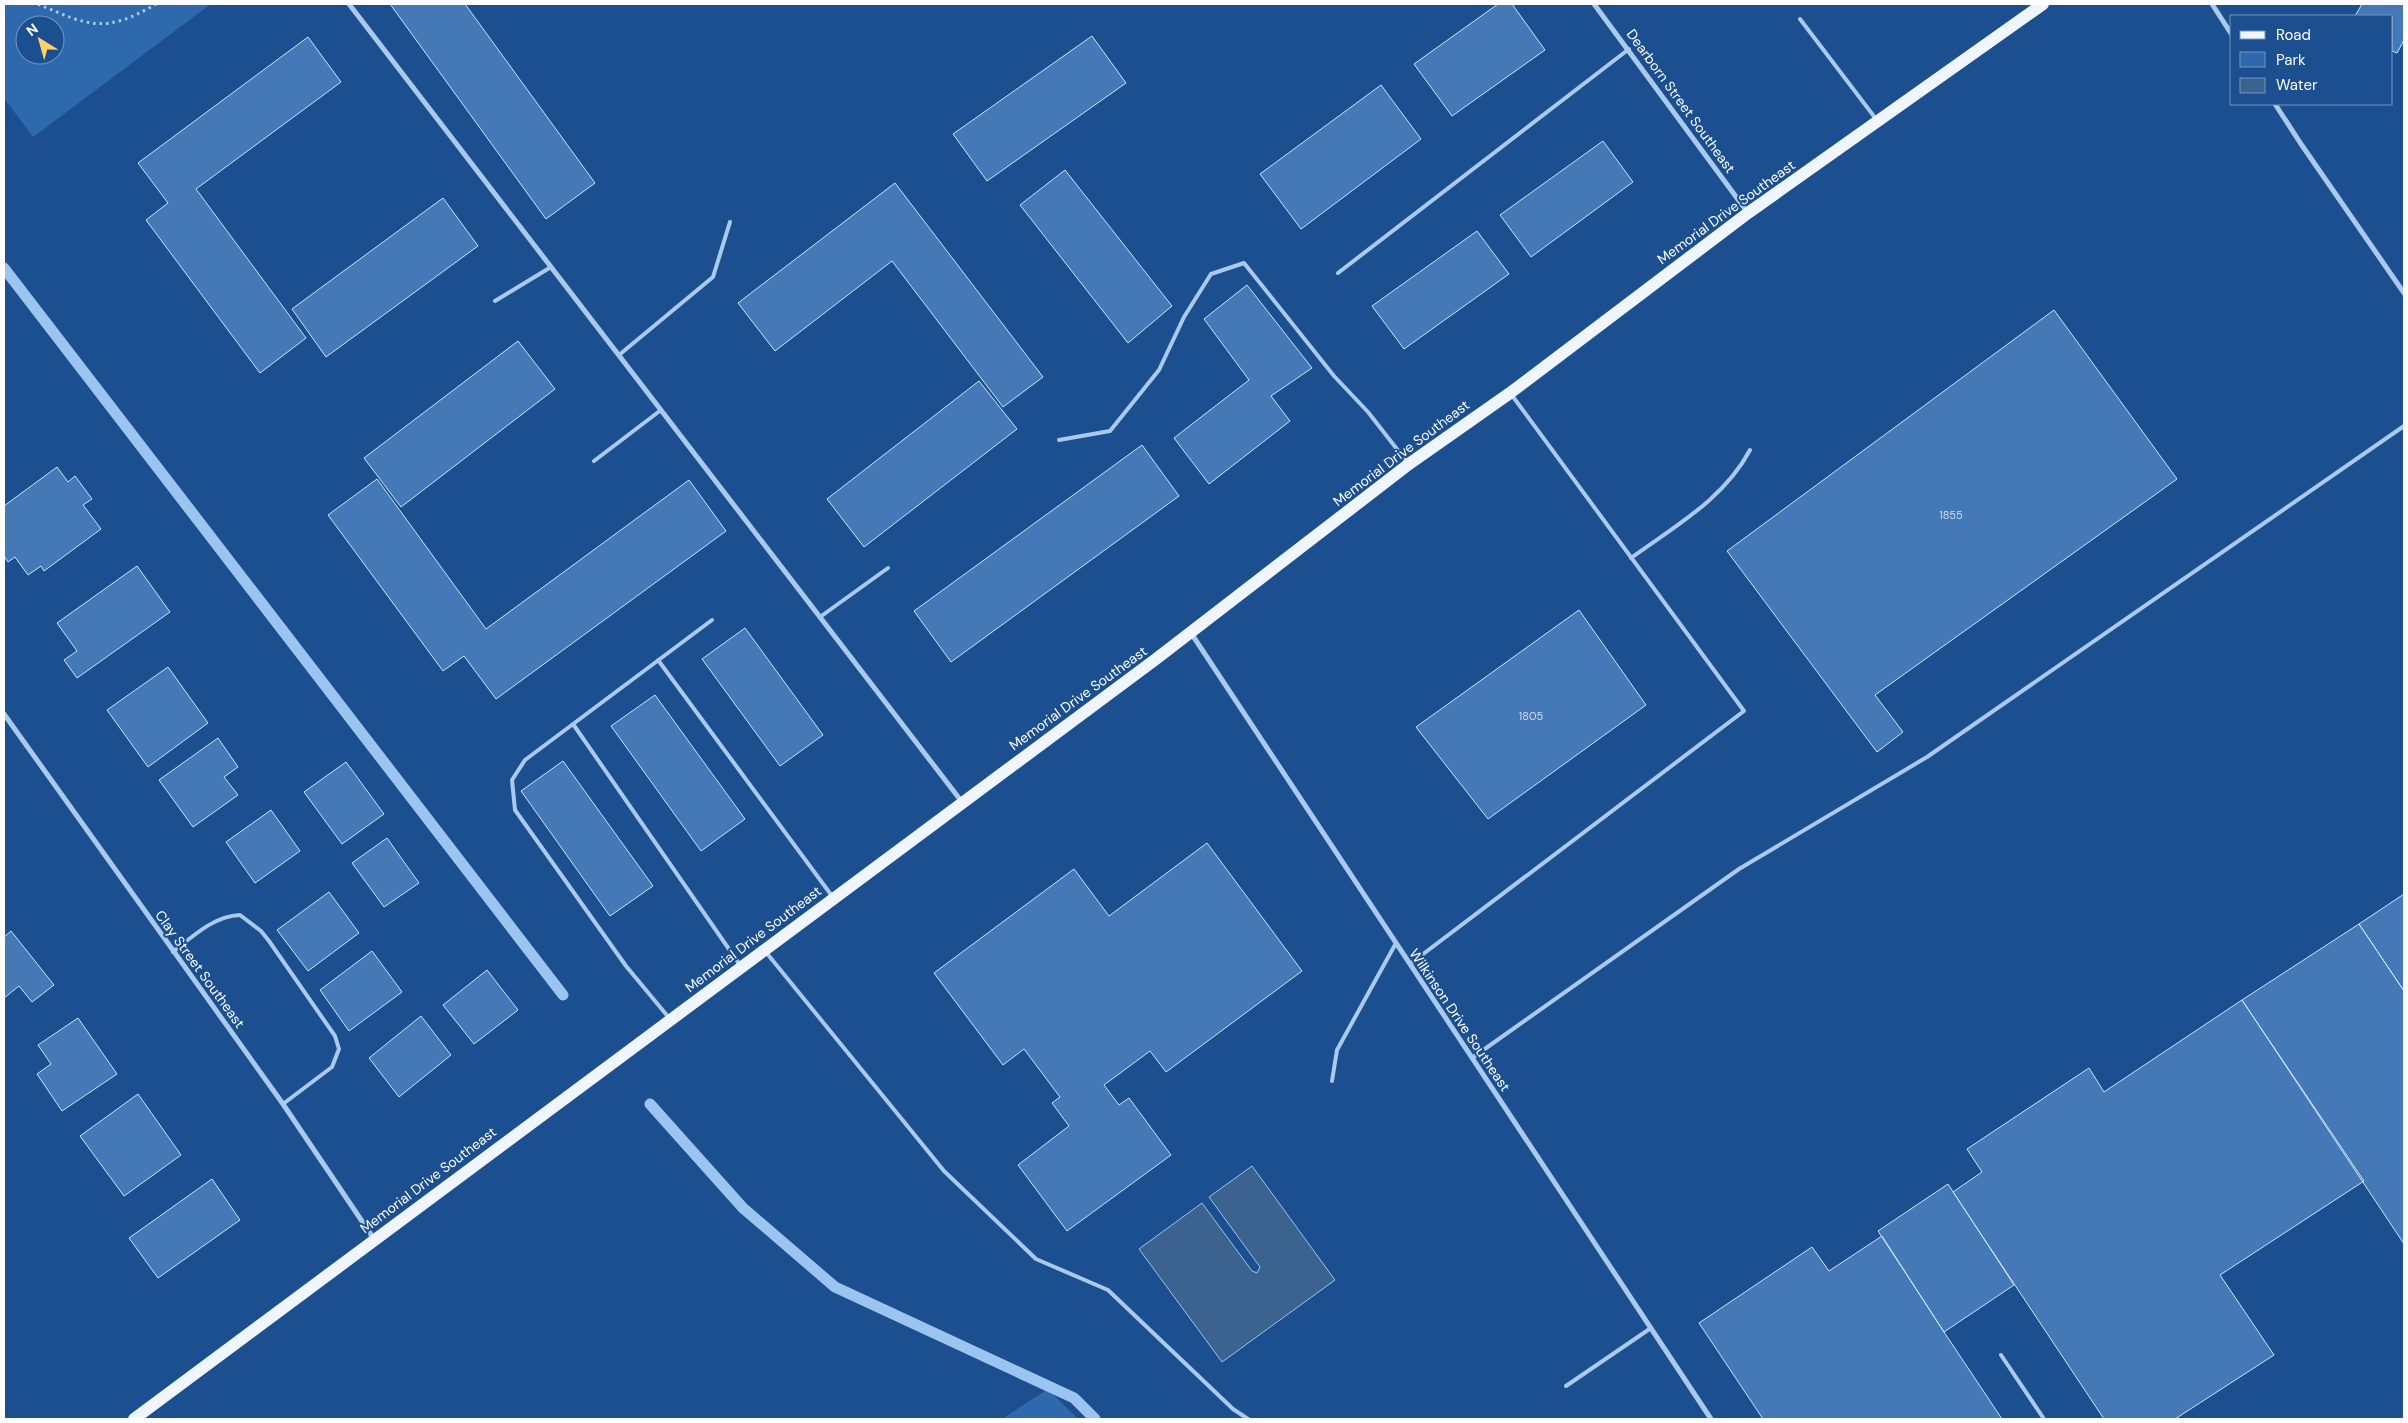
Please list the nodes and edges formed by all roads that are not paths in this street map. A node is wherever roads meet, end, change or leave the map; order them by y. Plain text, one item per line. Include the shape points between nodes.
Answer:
1 (349, 4) edge
2 (1594, 4) edge
3 (2043, 4) edge
4 (2212, 4) edge
5 (1800, 19) dead end
6 (2230, 32) edge
7 (1629, 49) junction
8 (2276, 105) edge
9 (1878, 121) junction
10 (1748, 213) junction
11 (730, 222) dead end
12 (551, 267) junction
13 (1338, 273) dead end
14 (2404, 293) edge
15 (495, 302) dead end
16 (619, 355) junction
17 (1510, 392) junction
18 (661, 410) junction
19 (2404, 426) edge
20 (1059, 440) dead end
21 (1750, 450) dead end
22 (594, 461) dead end
23 (1409, 464) junction
24 (1631, 558) junction
25 (888, 568) dead end
26 (820, 617) junction
27 (712, 620) dead end
28 (1191, 633) junction
29 (658, 660) junction
30 (4, 714) edge
31 (573, 724) junction
32 (962, 802) junction
33 (833, 898) junction
34 (1396, 943) junction
35 (764, 949) junction
36 (173, 952) junction
37 (1410, 964) junction
38 (741, 966) junction
39 (670, 1019) junction
40 (1472, 1058) junction
41 (1332, 1081) dead end
42 (283, 1104) junction
43 (374, 1239) junction
44 (1651, 1328) junction
45 (2001, 1355) dead end
46 (1566, 1386) dead end
47 (134, 1419) edge
48 (1248, 1419) edge
49 (1711, 1419) edge
50 (2044, 1419) edge

1 - 12 street
2 - 7 street, Dearborn Street Southeast
3 - 9 main road, Memorial Drive Southeast
4 - 6 street
5 - 9 lane
7 - 10 street, Dearborn Street Southeast
7 - 13 lane
8 - 14 street
9 - 10 main road, Memorial Drive Southeast
10 - 17 main road, Memorial Drive Southeast
11 - 16 lane via 713,277
12 - 15 lane
12 - 16 street
16 - 18 street
17 - 23 main road, Memorial Drive Southeast
17 - 24 lane
18 - 22 lane
18 - 26 street
19 - 40 lane via 1926,757 1732,874
20 - 23 lane via 1110,431 1159,370 1184,317 1212,274 1244,263
21 - 24 lane via 1739,471 1718,495
23 - 28 main road, Memorial Drive Southeast
24 - 37 lane via 1744,711
25 - 26 lane
26 - 32 street
27 - 29 lane
28 - 32 main road, Memorial Drive Southeast
28 - 34 street, Wilkinson Drive Southeast
29 - 31 lane
29 - 33 lane
30 - 36 street, Clay Street Southeast
31 - 38 lane
31 - 39 lane via 525,760 512,780 515,810 626,966
32 - 33 main road, Memorial Drive Southeast
33 - 35 main road, Memorial Drive Southeast
34 - 37 street, Wilkinson Drive Southeast
34 - 41 lane via 1337,1050
35 - 38 main road, Memorial Drive Southeast
35 - 48 lane via 944,1171 1036,1259 1108,1290 1232,1409
36 - 42 street, Clay Street Southeast
36 - 42 lane via 200,930 227,916 240,915 269,941 335,1036 339,1049 332,1067
37 - 40 street, Wilkinson Drive Southeast
38 - 39 main road, Memorial Drive Southeast
39 - 43 main road, Memorial Drive Southeast
40 - 44 street, Wilkinson Drive Southeast
42 - 43 street, Clay Street Southeast
43 - 47 main road, Memorial Drive Southeast
44 - 46 lane
44 - 49 street, Wilkinson Drive Southeast
45 - 50 lane

